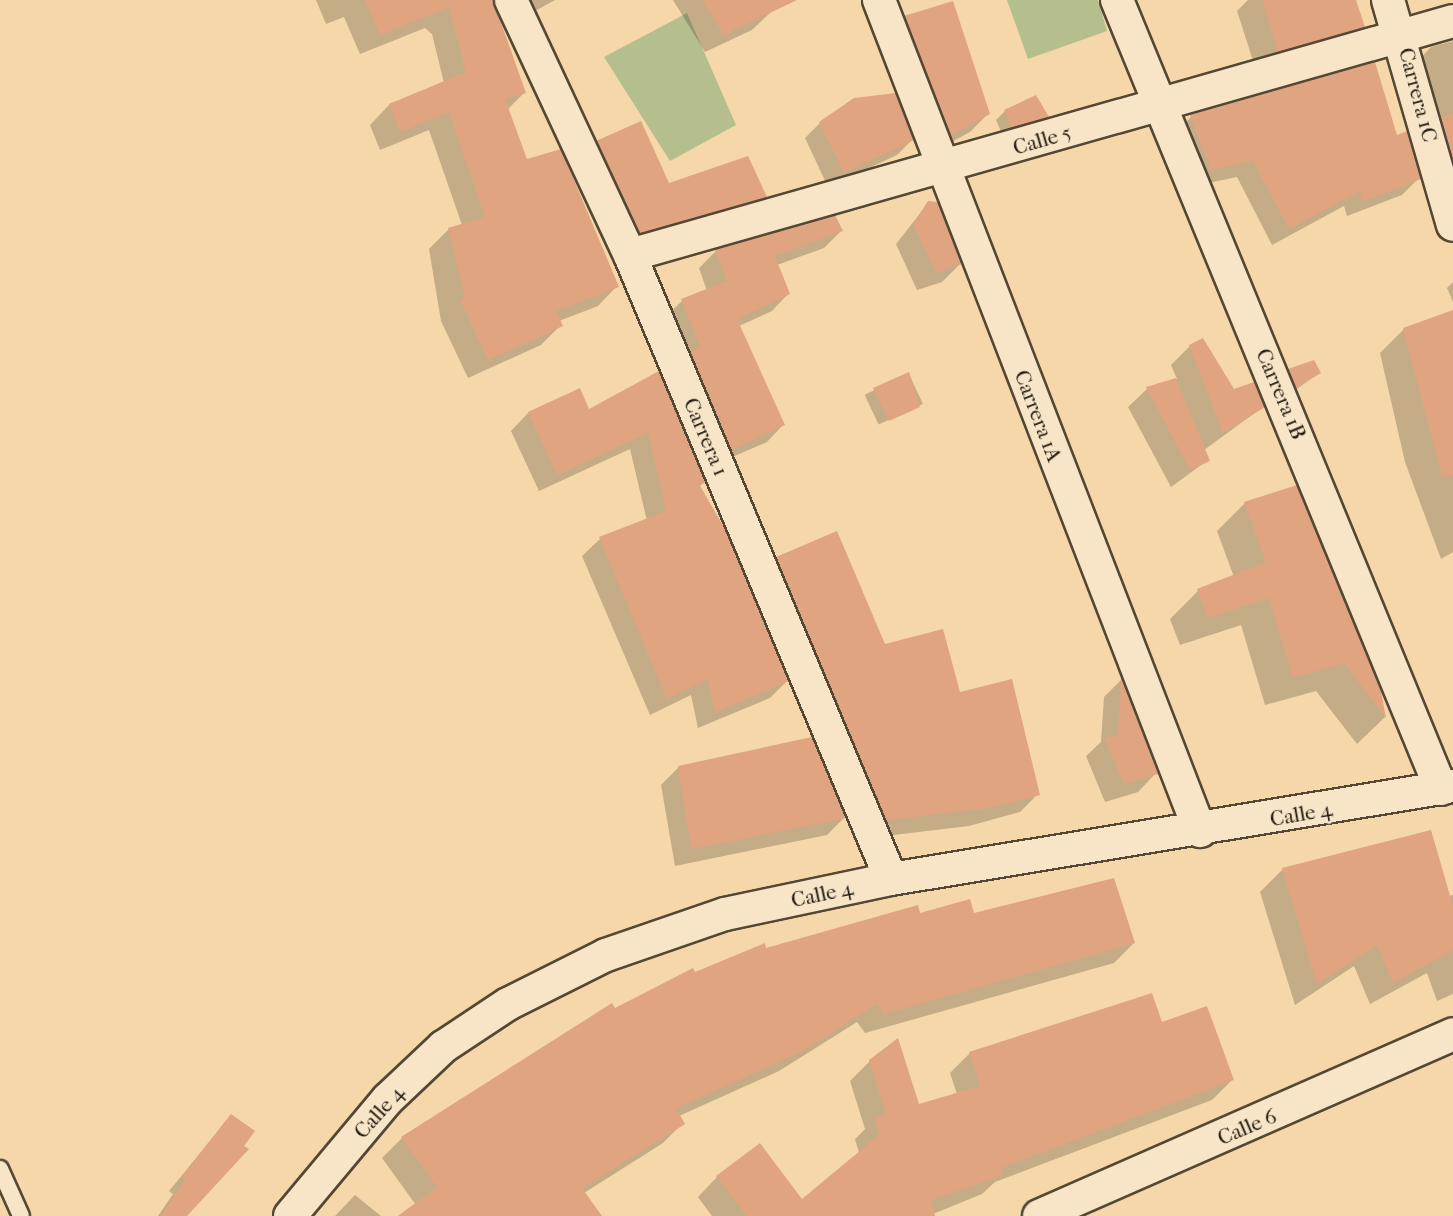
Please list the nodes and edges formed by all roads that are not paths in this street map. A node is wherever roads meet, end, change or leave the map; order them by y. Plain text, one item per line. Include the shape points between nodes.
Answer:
1 (511, 0) edge
2 (879, 0) edge
3 (1117, 0) edge
4 (1388, 0) edge
5 (1453, 21) edge
6 (1402, 38) junction
7 (1157, 106) junction
8 (942, 170) junction
9 (1453, 225) edge
10 (630, 255) junction
11 (1447, 788) edge
12 (1200, 831) junction
13 (891, 879) junction
14 (1453, 1034) edge
15 (0, 1169) edge
16 (21, 1216) edge
17 (290, 1216) edge
18 (1040, 1216) edge

1 - 10 street, Carrera 1
2 - 8 street, Carrera 1A
3 - 7 street, Carrera 1B
4 - 6 street, Carrera 1C
5 - 6 street, Calle 5
6 - 7 street, Calle 5
6 - 9 street, Carrera 1C
7 - 8 street, Calle 5
7 - 11 street, Carrera 1B
8 - 10 street, Calle 5
8 - 12 street, Carrera 1A
10 - 13 street, Carrera 1
11 - 12 street, Calle 4
12 - 13 street, Calle 4
13 - 17 street, Calle 4 via 725,914 606,955 508,1004 443,1047 388,1099
14 - 18 street, Calle 6
15 - 16 lane

